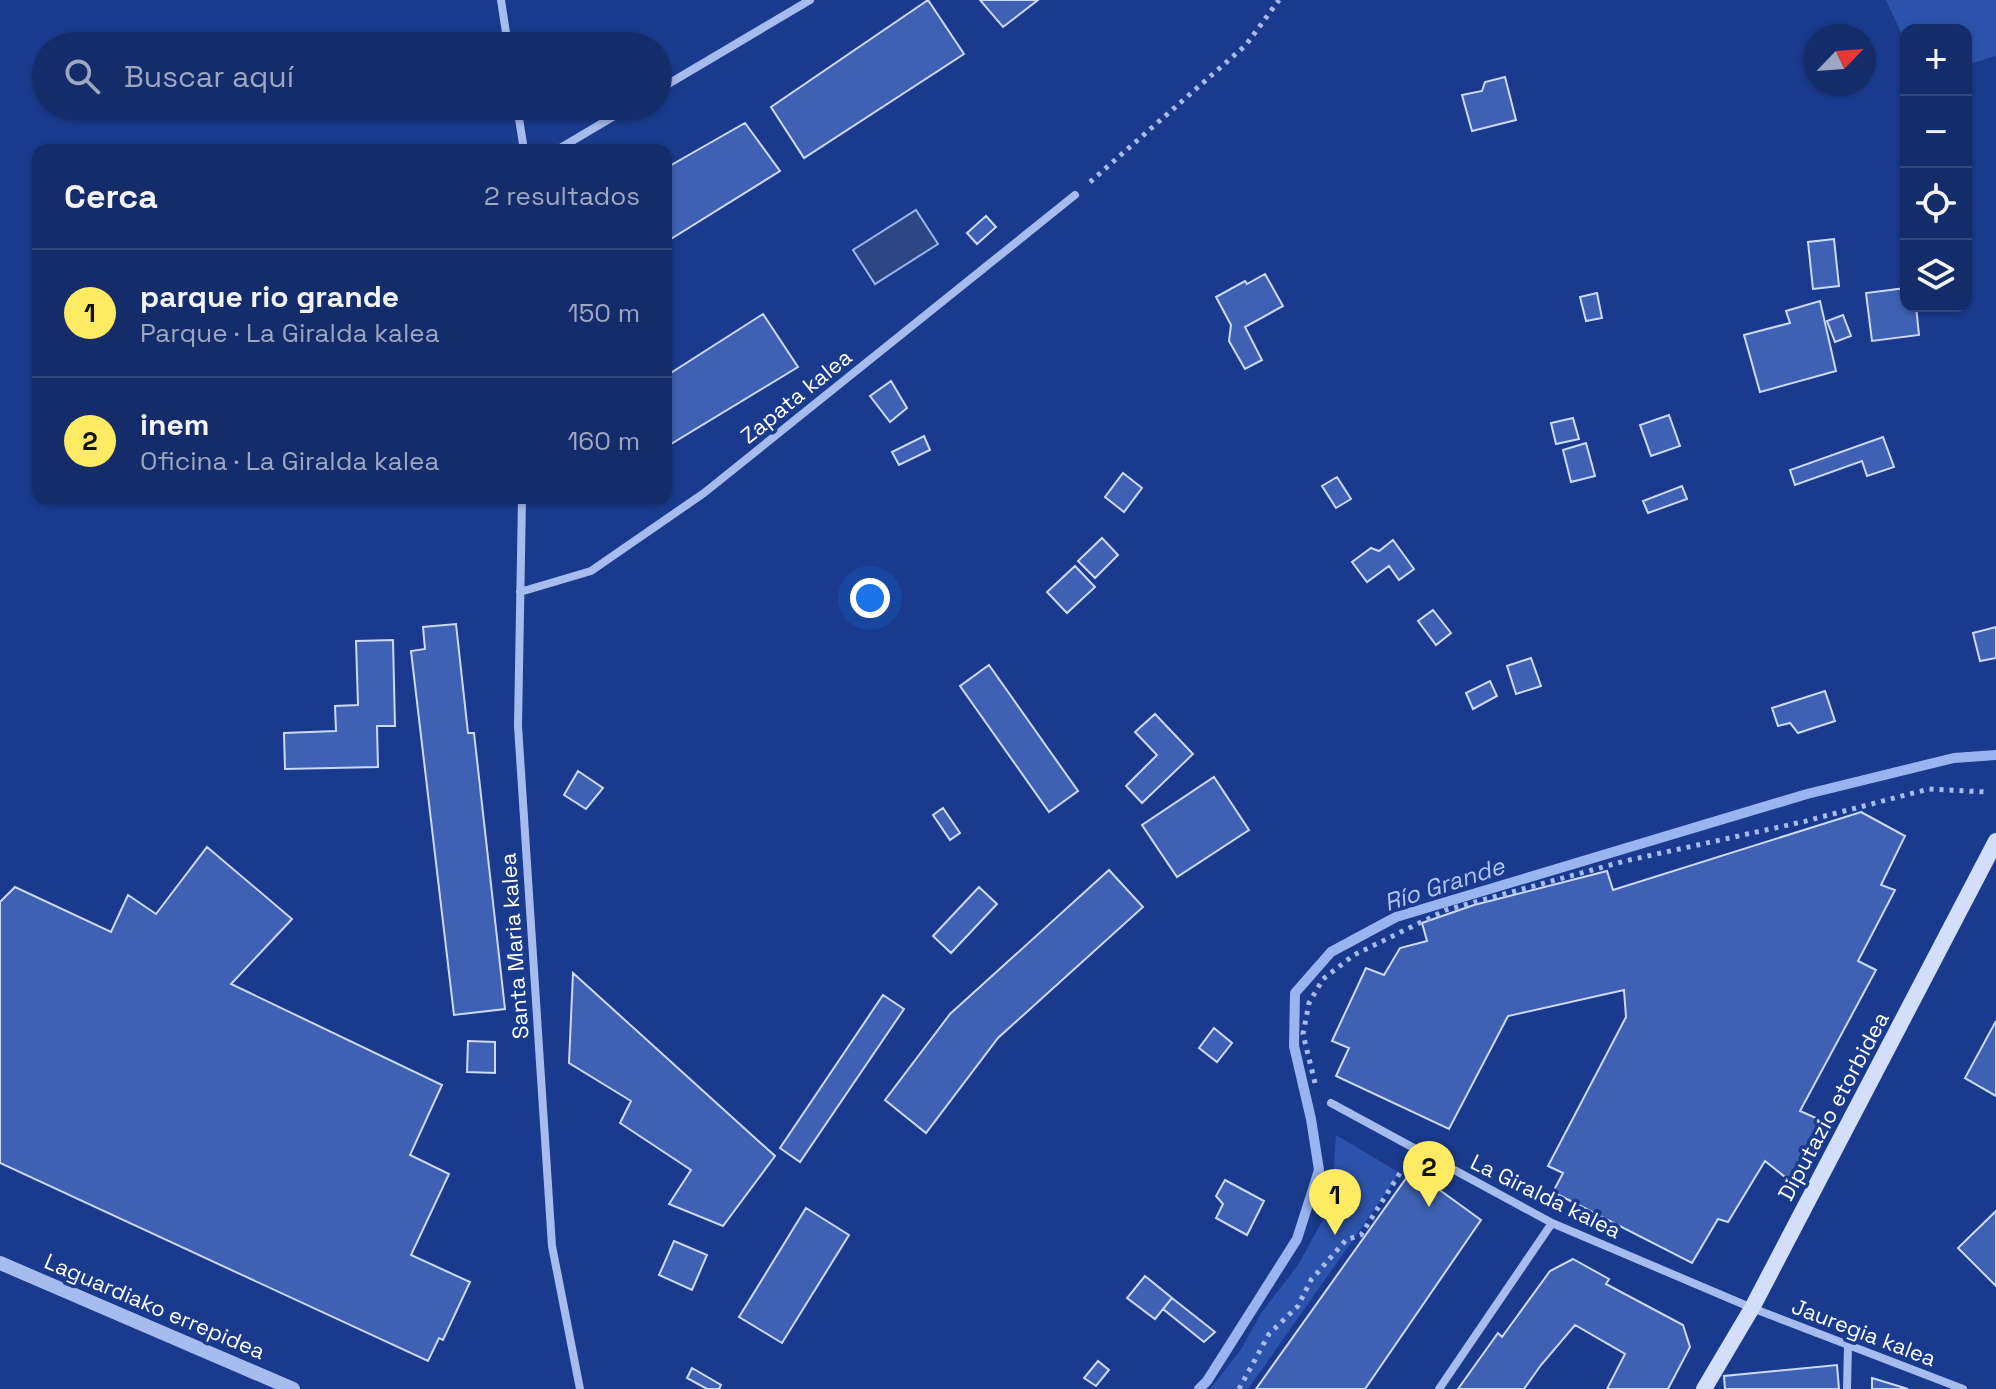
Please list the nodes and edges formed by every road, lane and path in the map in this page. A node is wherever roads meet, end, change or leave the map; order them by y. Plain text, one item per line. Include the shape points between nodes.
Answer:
1 (501, 0) edge
2 (810, 0) edge
3 (1279, 0) edge
4 (506, 32) edge
5 (672, 82) edge
6 (519, 120) edge
7 (607, 120) edge
8 (523, 144) edge
9 (567, 144) edge
10 (1075, 195) joint
11 (522, 504) edge
12 (520, 592) junction
13 (1986, 792) dead end
14 (1996, 841) edge
15 (1315, 1083) dead end
16 (1331, 1103) dead end
17 (1400, 1173) dead end
18 (1552, 1223) junction
19 (0, 1263) edge
20 (1752, 1308) junction
21 (1848, 1344) junction
22 (293, 1389) edge
23 (580, 1389) edge
24 (1239, 1389) edge
25 (1439, 1389) edge
26 (1704, 1389) edge
27 (1847, 1389) edge
28 (1963, 1389) edge

1 - 4 street
2 - 5 street
3 - 10 path via 1246,45
6 - 8 street
7 - 9 street
10 - 12 street, Zapata kalea via 704,493 591,571
11 - 12 street, Santa Maria kalea
12 - 23 street, Santa Maria kalea via 518,726 552,1246
13 - 15 path via 1929,789 1625,861 1446,910 1354,955 1323,979 1309,1003 1303,1034
14 - 20 main road, Diputazio etorbidea
16 - 18 street, La Giralda kalea
17 - 24 path via 1361,1235 1346,1240 1311,1280 1298,1306 1269,1334
18 - 20 street, La Giralda kalea
18 - 25 street
19 - 22 street, Laguardiako errepidea
20 - 21 street, Jauregia kalea
20 - 26 main road, Diputazio etorbidea
21 - 27 street
21 - 28 street, Jauregia kalea

